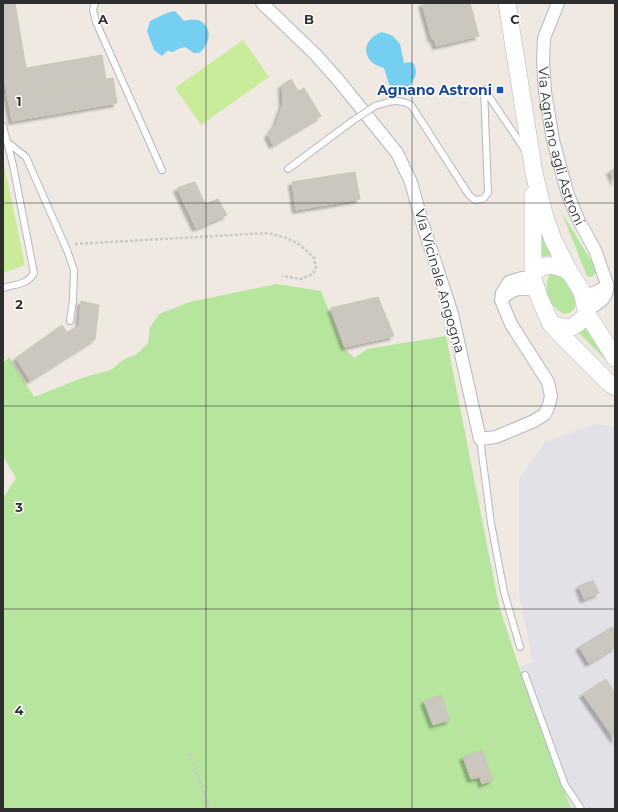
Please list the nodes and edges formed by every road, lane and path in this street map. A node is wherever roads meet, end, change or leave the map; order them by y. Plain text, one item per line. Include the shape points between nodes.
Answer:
1 (95, 3) edge
2 (262, 3) edge
3 (507, 3) edge
4 (558, 3) edge
5 (3, 126) edge
6 (7, 142) junction
7 (533, 167) junction
8 (288, 169) dead end
9 (162, 170) dead end
10 (71, 242) dead end
11 (569, 271) junction
12 (282, 276) dead end
13 (534, 280) junction
14 (607, 284) junction
15 (3, 288) edge
16 (582, 292) junction
17 (587, 312) junction
18 (70, 321) dead end
19 (551, 324) junction
20 (615, 358) edge
21 (615, 387) edge
22 (480, 439) junction
23 (520, 647) dead end
24 (525, 674) dead end
25 (189, 753) dead end
26 (210, 809) edge
27 (581, 809) edge

1 - 9 lane via 92,10 96,22
2 - 22 street, Via Vicinale Angogna via 339,80 397,153 411,182 452,314
3 - 7 street, Via Agnano agli Astroni
4 - 14 street, Via Agnano agli Astroni via 544,38 546,100 568,195 595,250
5 - 6 lane
6 - 15 lane via 34,273 22,284
6 - 18 lane via 26,157 67,250 74,270
7 - 8 lane, bridge via 484,89 488,192 483,199 475,200 469,195 411,105 403,101 375,106
7 - 11 street via 553,240
7 - 13 street
10 - 12 path via 75,244 268,232 300,245 314,258 316,267 313,274 301,279
11 - 13 street via 548,265 540,267
11 - 16 street
13 - 19 street
13 - 22 street via 522,278 509,282 501,300 511,324 548,382 551,396 549,406 544,414 534,421 496,437
14 - 16 street via 591,294
14 - 17 street via 608,290 604,300
16 - 17 street
17 - 19 street via 575,326 567,328
17 - 20 street
19 - 21 street
22 - 23 lane via 491,523 504,592
24 - 27 lane via 565,785
25 - 26 path

